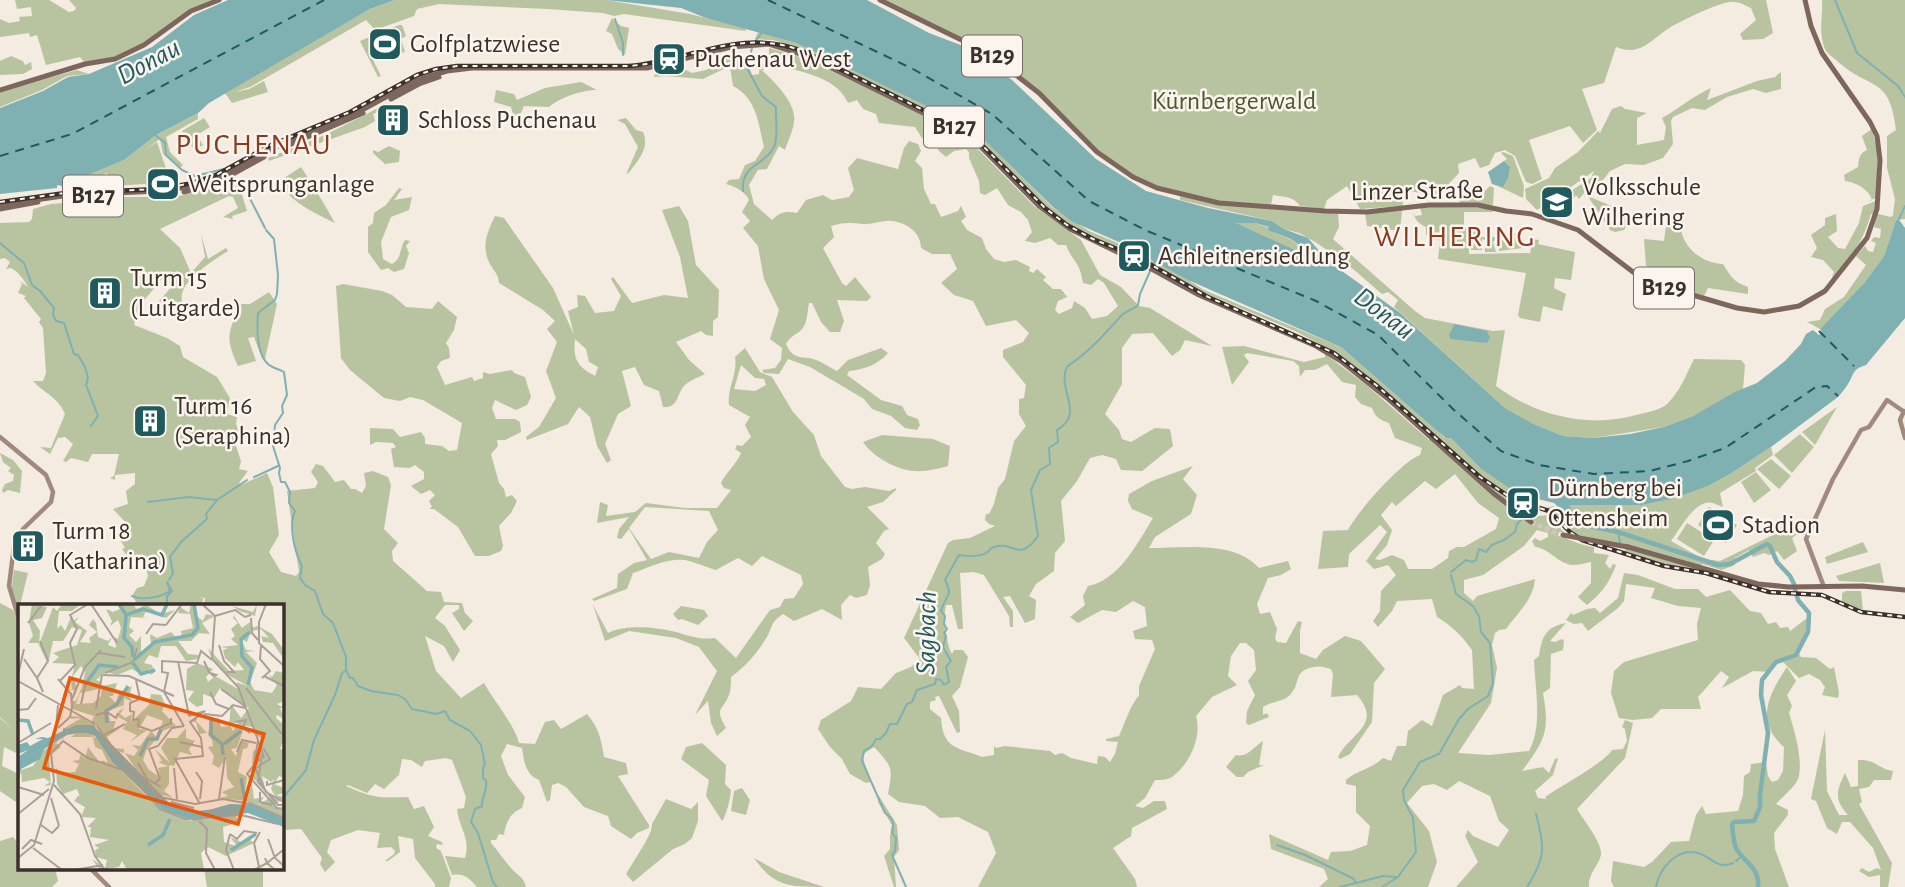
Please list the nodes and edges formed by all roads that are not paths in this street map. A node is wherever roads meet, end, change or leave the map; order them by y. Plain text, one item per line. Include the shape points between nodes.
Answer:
1 (219, 0) edge
2 (880, 0) edge
3 (1805, 0) edge
4 (0, 90) edge
5 (0, 207) edge
6 (1904, 411) edge
7 (0, 437) edge
8 (1905, 438) edge
9 (1530, 521) tunnel mouth
10 (1561, 534) tunnel mouth
11 (1824, 587) junction
12 (1905, 590) edge
13 (18, 616) edge
14 (92, 870) edge
15 (109, 887) edge

1 - 4 main road via 185,15 115,59
2 - 3 main road, Linzer Straße / B129 via 988,53 1039,93 1114,164 1157,188 1219,203 1292,209 1367,212 1478,205 1532,214 1578,230 1637,275 1673,290 1755,311 1782,310 1808,302 1831,285 1870,232 1878,203 1880,160 1873,127 1822,53
5 - 9 main road, B127 via 70,195 195,186 417,80 447,71 635,69 754,44 778,46 954,127 977,143 1039,206 1080,236 1334,356
6 - 8 street via 1900,420
6 - 11 street via 1888,400 1869,428 1862,429 1807,535
7 - 13 street via 47,476 53,491 51,502 23,529 14,546 9,586
10 - 11 main road, bridge via 1628,547 1758,584
11 - 12 main road
14 - 15 street

